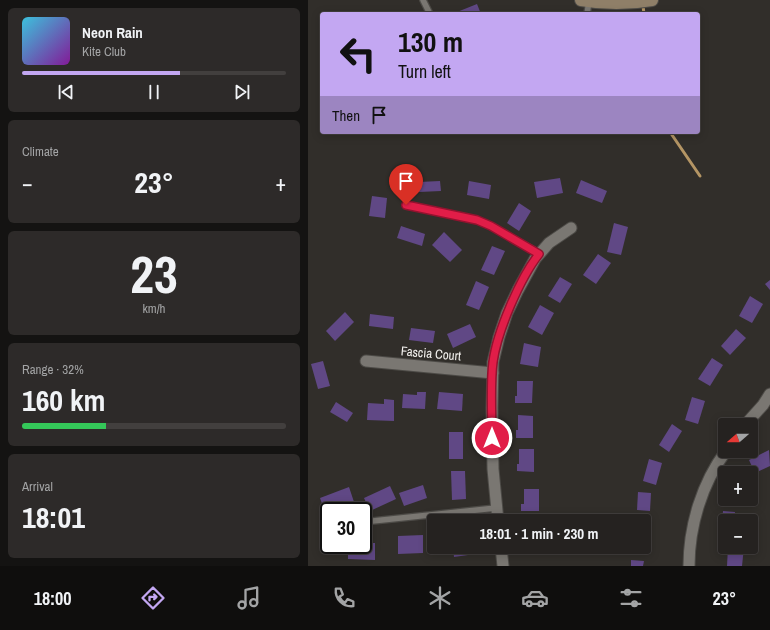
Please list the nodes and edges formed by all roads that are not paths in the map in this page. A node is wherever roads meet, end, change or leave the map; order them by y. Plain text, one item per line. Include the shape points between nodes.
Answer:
1 (423, 0) edge
2 (652, 0) edge
3 (585, 1) edge
4 (429, 12) edge
5 (587, 12) edge
6 (406, 205) dead end
7 (571, 228) dead end
8 (539, 254) junction
9 (366, 361) dead end
10 (493, 373) junction
11 (770, 394) edge
12 (751, 418) edge
13 (721, 458) edge
14 (496, 508) junction
15 (497, 514) edge
16 (372, 521) edge
17 (502, 554) edge
18 (503, 566) edge
19 (689, 566) edge

1 - 4 lane
2 - 3 street via 624,3
3 - 5 lane
6 - 8 lane via 477,220
7 - 8 street via 549,243
8 - 10 street via 507,314
9 - 10 street, Fascia Court
10 - 14 street via 493,469
11 - 12 street
13 - 19 street via 713,470 696,512 691,534
14 - 15 street
14 - 16 lane
17 - 18 street

